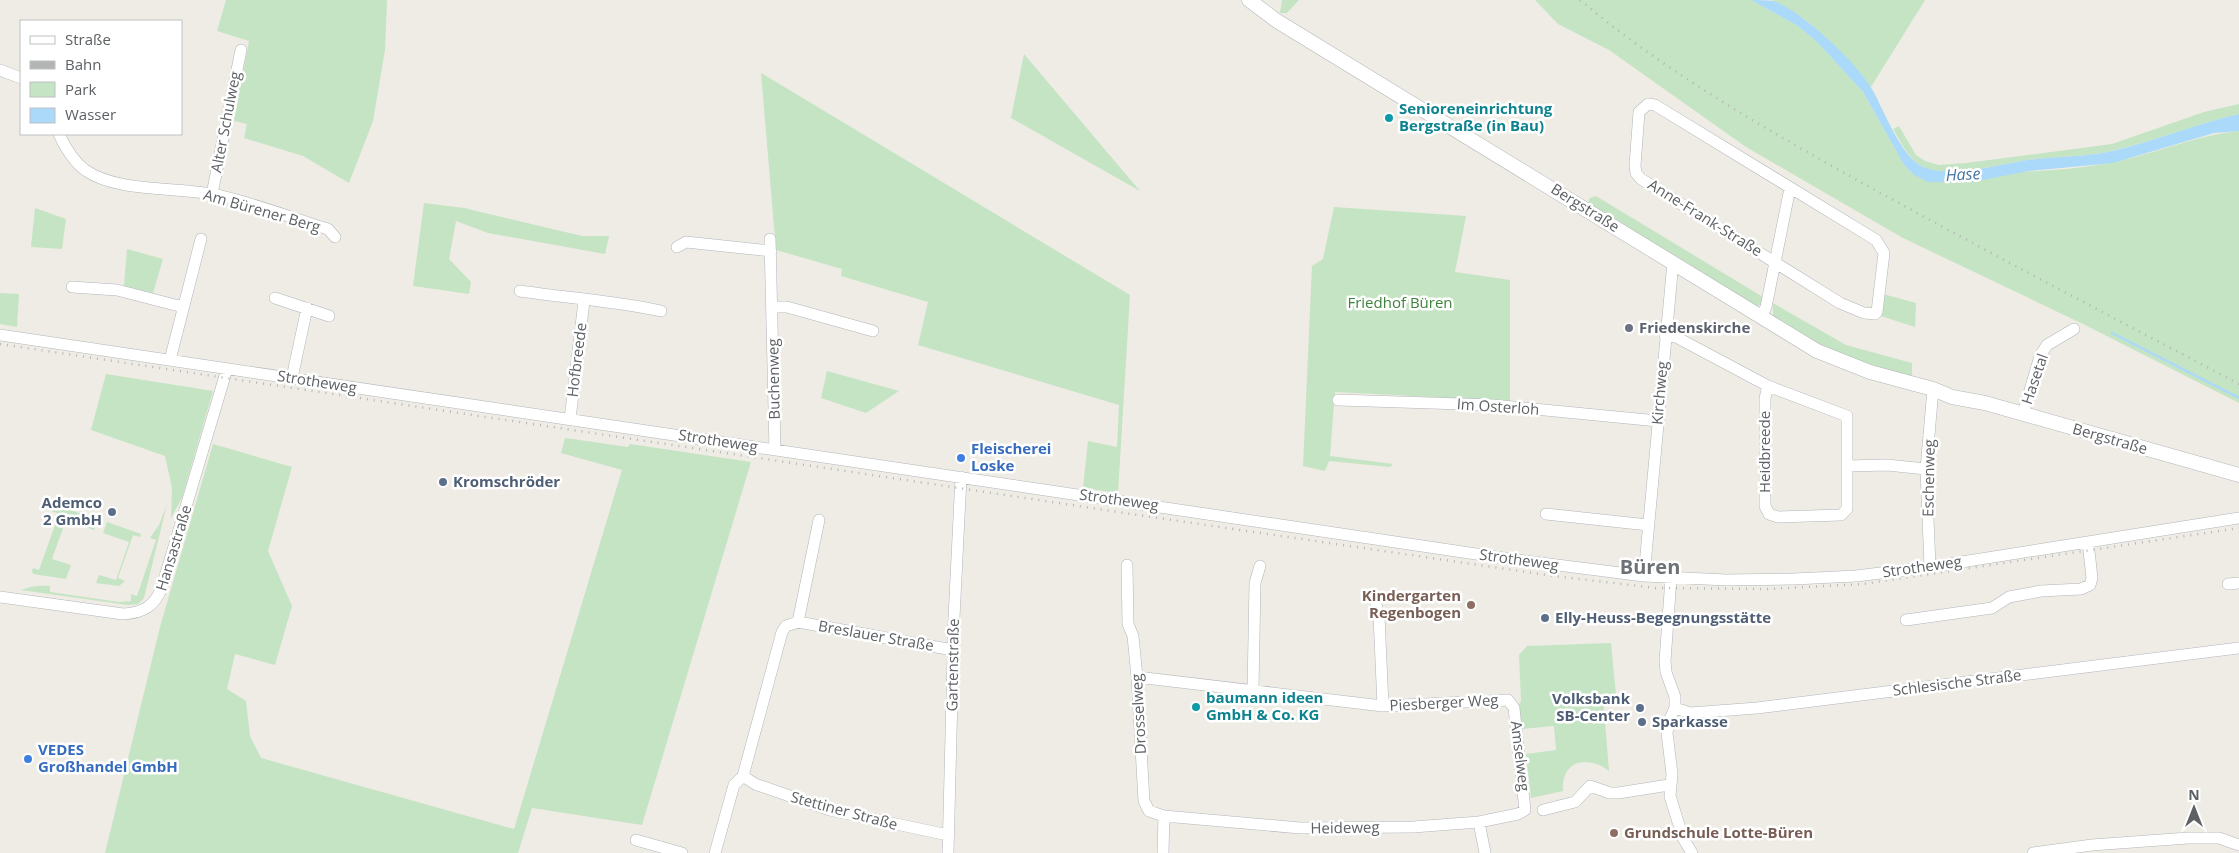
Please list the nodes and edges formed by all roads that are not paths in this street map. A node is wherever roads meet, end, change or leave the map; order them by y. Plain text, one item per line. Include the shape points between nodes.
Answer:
1 (1249, 0) edge
2 (241, 50) dead end
3 (0, 70) edge
4 (20, 78) edge
5 (60, 135) edge
6 (1790, 188) junction
7 (212, 194) junction
8 (334, 237) dead end
9 (201, 239) dead end
10 (677, 247) dead end
11 (1673, 262) junction
12 (1775, 262) junction
13 (72, 287) dead end
14 (520, 291) dead end
15 (275, 298) dead end
16 (584, 301) junction
17 (183, 306) junction
18 (772, 307) junction
19 (307, 308) junction
20 (661, 310) dead end
21 (329, 316) dead end
22 (1761, 317) junction
23 (2074, 329) dead end
24 (873, 331) dead end
25 (0, 335) edge
26 (1665, 335) junction
27 (170, 360) junction
28 (227, 369) junction
29 (292, 378) junction
30 (1768, 386) junction
31 (1934, 389) junction
32 (1338, 400) dead end
33 (2023, 414) junction
34 (570, 419) junction
35 (1658, 421) junction
36 (775, 450) junction
37 (1847, 466) junction
38 (1926, 469) junction
39 (2239, 475) edge
40 (961, 477) junction
41 (1546, 514) dead end
42 (2239, 518) edge
43 (818, 520) dead end
44 (1648, 525) junction
45 (2088, 542) junction
46 (1127, 565) dead end
47 (1260, 566) dead end
48 (1930, 567) junction
49 (1644, 576) junction
50 (1671, 578) junction
51 (0, 598) edge
52 (1375, 600) dead end
53 (1906, 620) dead end
54 (798, 622) junction
55 (2239, 648) edge
56 (953, 650) junction
57 (1137, 677) junction
58 (1253, 690) junction
59 (1512, 703) joint
60 (1383, 706) junction
61 (1675, 708) junction
62 (743, 776) junction
63 (1669, 785) junction
64 (1525, 810) joint
65 (1543, 810) dead end
66 (1164, 816) junction
67 (1478, 822) junction
68 (948, 835) junction
69 (636, 840) dead end
70 (2239, 845) edge
71 (682, 853) edge
72 (715, 853) edge
73 (948, 853) edge
74 (1162, 853) edge
75 (1485, 853) edge
76 (1692, 853) edge
77 (2033, 853) edge

1 - 11 street, Bergstraße
2 - 7 street, Alter Schulweg
3 - 4 street
5 - 7 street, Am Bürener Berg via 75,161 103,179
6 - 12 street
6 - 12 street via 1881,245 1884,253 1877,312 1864,314 1850,308
6 - 12 street, Anne-Frank-Straße via 1655,105 1648,104 1639,112 1636,174
7 - 8 street, Am Bürener Berg via 328,229
9 - 17 street
10 - 18 street, Buchenweg via 686,242 770,245
11 - 22 street, Bergstraße
11 - 26 street, Kirchweg
12 - 22 street
13 - 17 street via 117,290
14 - 16 street, Hofbreede
15 - 19 street
16 - 20 street, Hofbreede
16 - 34 street, Hofbreede
17 - 27 street
18 - 24 street via 786,307
18 - 36 street, Buchenweg
19 - 21 street
19 - 29 street
22 - 31 street, Bergstraße via 1842,362
23 - 33 street, Hasetal via 2048,345 2040,356
25 - 27 street, Strotheweg
26 - 30 street, Heidbreede via 1676,337
26 - 35 street, Kirchweg
27 - 28 street, Strotheweg
28 - 29 street, Strotheweg
28 - 51 street, Hansastraße via 158,599 137,613 123,614
29 - 34 street, Strotheweg
30 - 37 street, Heidbreede via 1847,416
30 - 37 street, Heidbreede via 1765,398 1765,506 1769,514 1778,517 1841,515 1847,509
31 - 33 street, Bergstraße via 1952,397
31 - 38 street, Eschenweg
32 - 35 street, Im Osterloh via 1493,405
33 - 39 street, Bergstraße
34 - 36 street, Strotheweg
35 - 44 street, Kirchweg
36 - 40 street, Strotheweg
37 - 38 street
38 - 48 street, Eschenweg
40 - 49 street, Strotheweg
40 - 56 street, Gartenstraße
41 - 44 street
42 - 45 street, Strotheweg
43 - 54 street
44 - 49 street, Kirchweg
45 - 48 street, Strotheweg
45 - 53 street via 2092,578 2090,585 2081,589 2041,591 2009,597 1992,608
46 - 57 street, Drosselweg via 1128,624 1133,636
47 - 58 street via 1256,583
48 - 50 street, Strotheweg via 1794,580
49 - 50 street, Strotheweg
50 - 61 street via 1665,661
52 - 60 street
54 - 56 street, Breslauer Straße
54 - 62 street via 786,626 782,632
55 - 61 street, Schlesische Straße via 1757,708 1690,712
56 - 68 street, Gartenstraße
57 - 58 street, Piesberger Weg
57 - 66 street, Drosselweg via 1144,801 1149,811
58 - 60 street, Piesberger Weg
59 - 60 street, Piesberger Weg via 1503,699
59 - 64 street, Amselweg
61 - 63 street via 1667,733 1672,774
62 - 68 street, Stettiner Straße via 755,784 830,810
62 - 72 street via 734,785
63 - 65 street via 1618,793 1590,786 1576,802
63 - 76 street via 1683,838
64 - 67 street, Heideweg
66 - 67 street, Heideweg via 1300,828 1413,827
66 - 74 street
67 - 75 street
68 - 73 street, Gartenstraße
69 - 71 street
70 - 77 street via 2219,838 2188,838

